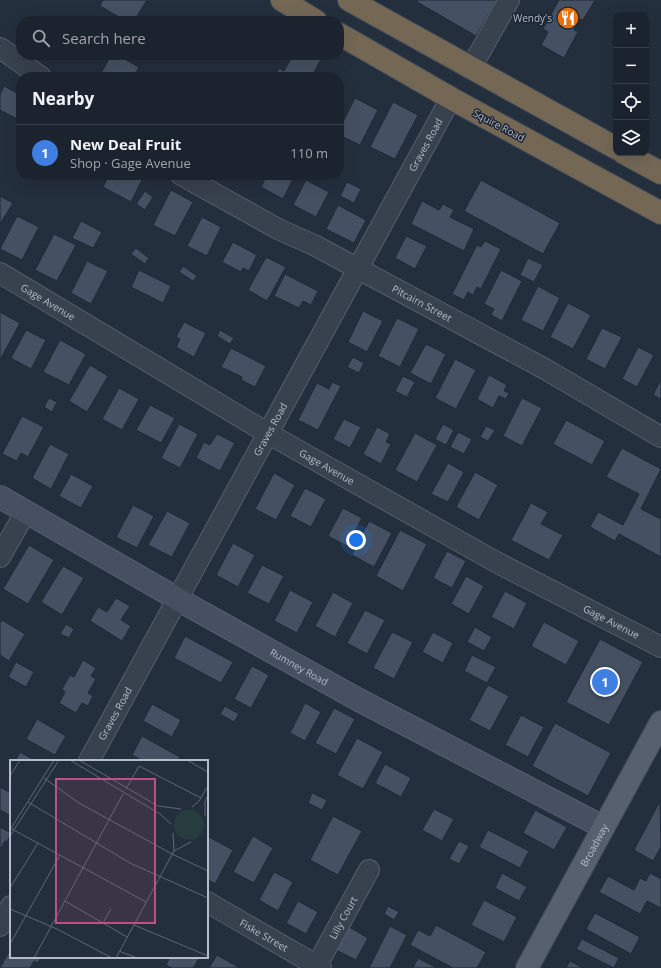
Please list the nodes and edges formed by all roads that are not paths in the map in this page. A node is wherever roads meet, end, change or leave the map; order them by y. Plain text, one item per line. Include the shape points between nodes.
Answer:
1 (282, 0) edge
2 (349, 0) edge
3 (509, 0) edge
4 (308, 16) edge
5 (344, 37) edge
6 (0, 48) edge
7 (16, 60) edge
8 (17, 60) edge
9 (468, 68) junction
10 (33, 72) edge
11 (451, 98) junction
12 (613, 146) edge
13 (630, 156) edge
14 (661, 173) edge
15 (190, 180) edge
16 (661, 212) edge
17 (358, 268) junction
18 (0, 273) edge
19 (269, 434) junction
20 (661, 437) edge
21 (0, 497) edge
22 (26, 511) junction
23 (0, 557) edge
24 (178, 599) junction
25 (661, 647) edge
26 (661, 722) edge
27 (90, 760) edge
28 (603, 827) junction
29 (368, 870) dead end
30 (208, 903) edge
31 (10, 908) edge
32 (0, 926) edge
33 (319, 967) edge
34 (527, 968) edge

1 - 4 highway
2 - 9 highway
3 - 9 street via 480,52
5 - 11 highway, Squire Road
6 - 7 street
8 - 10 street
9 - 12 highway
11 - 16 highway, Squire Road
11 - 17 street, Graves Road
13 - 14 highway
15 - 17 street, Pitcairn Street via 280,230
17 - 19 street, Graves Road
17 - 20 street, Pitcairn Street via 545,369
18 - 19 street, Gage Avenue
19 - 24 street, Graves Road
19 - 25 street, Gage Avenue via 496,562
21 - 22 street, Rumney Road
22 - 23 street
22 - 24 street, Rumney Road
24 - 27 street, Graves Road
24 - 28 street, Rumney Road via 376,709
26 - 28 main road, Broadway
28 - 34 main road, Broadway
29 - 33 street, Lilly Court
30 - 33 street, Fiske Street
31 - 32 street

